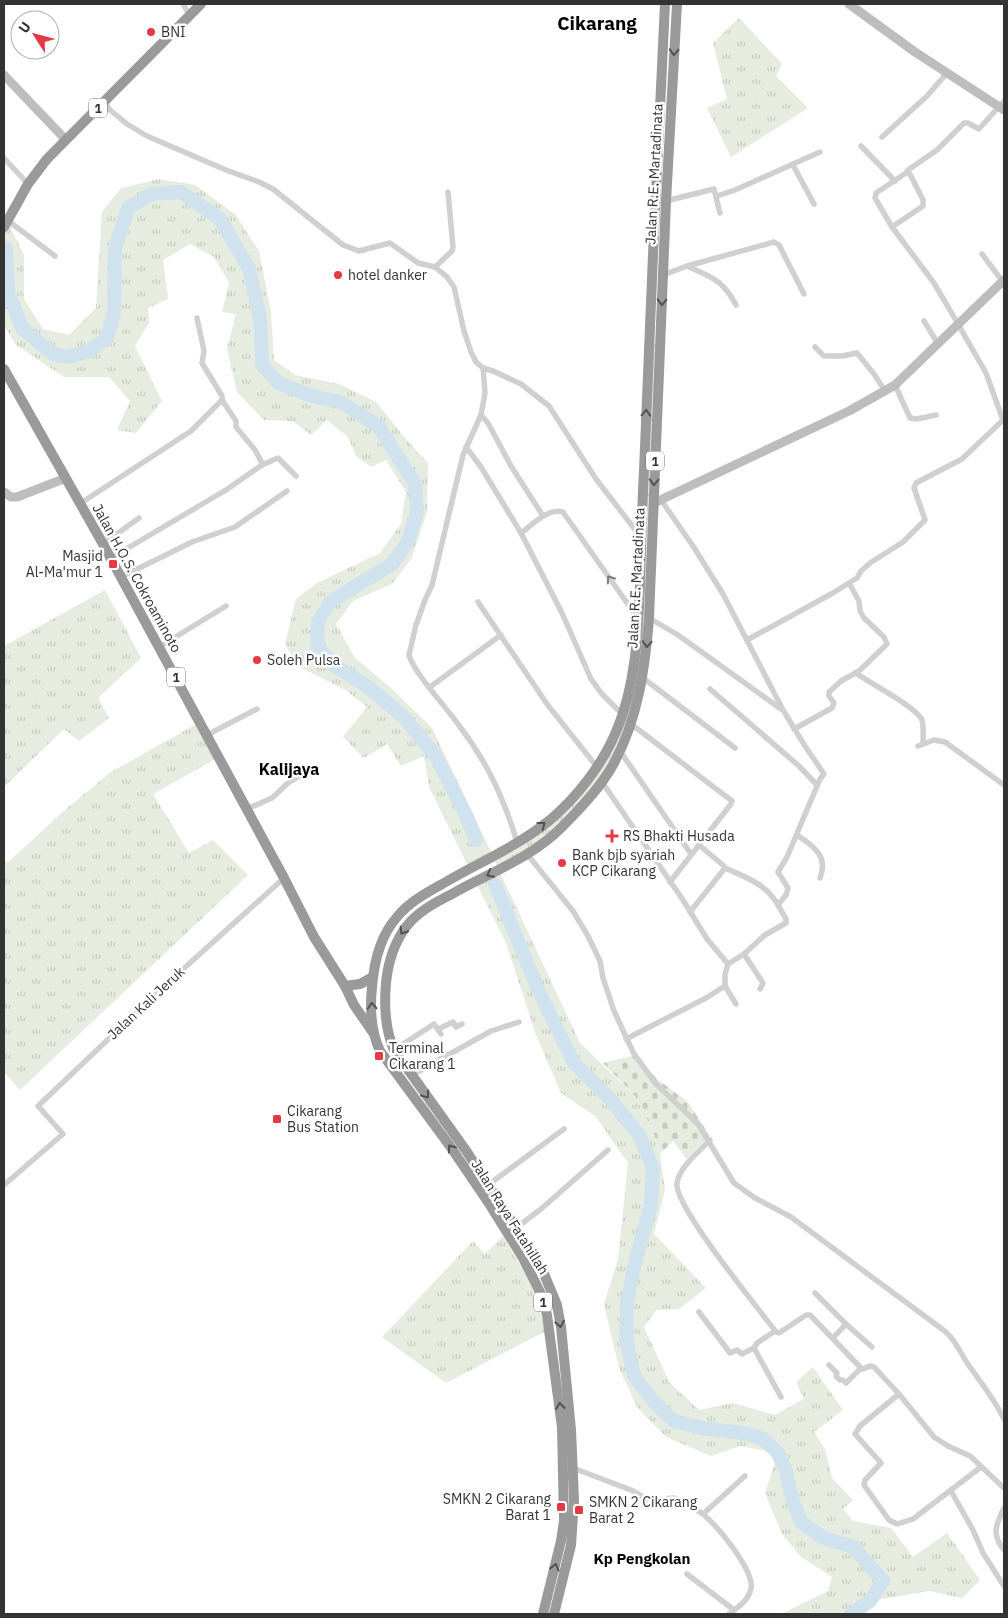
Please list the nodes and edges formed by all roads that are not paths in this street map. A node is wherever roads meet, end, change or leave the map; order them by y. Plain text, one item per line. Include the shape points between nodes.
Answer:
1 (183, 4) edge
2 (201, 4) edge
3 (665, 4) edge
4 (677, 4) edge
5 (849, 4) edge
6 (190, 16) junction
7 (947, 73) junction
8 (4, 75) edge
9 (104, 102) junction
10 (1002, 106) edge
11 (882, 137) dead end
12 (66, 140) junction
13 (862, 146) dead end
14 (820, 152) dead end
15 (4, 158) edge
16 (793, 165) junction
17 (906, 173) junction
18 (895, 180) junction
19 (28, 184) junction
20 (448, 192) dead end
21 (717, 196) junction
22 (666, 201) junction
23 (814, 204) dead end
24 (720, 213) dead end
25 (5, 222) edge
26 (892, 226) junction
27 (982, 254) dead end
28 (56, 256) dead end
29 (687, 266) junction
30 (435, 267) junction
31 (663, 275) junction
32 (1004, 281) edge
33 (804, 294) dead end
34 (736, 305) dead end
35 (197, 318) dead end
36 (924, 321) dead end
37 (958, 324) junction
38 (938, 344) junction
39 (815, 347) dead end
40 (483, 368) junction
41 (4, 369) edge
42 (895, 386) junction
43 (885, 391) junction
44 (222, 400) junction
45 (936, 415) dead end
46 (481, 416) junction
47 (466, 446) junction
48 (262, 465) junction
49 (296, 476) dead end
50 (66, 478) junction
51 (287, 491) dead end
52 (4, 492) edge
53 (657, 501) junction
54 (81, 503) junction
55 (543, 516) junction
56 (139, 518) dead end
57 (522, 533) junction
58 (641, 538) junction
59 (103, 544) junction
60 (111, 558) junction
61 (121, 577) junction
62 (849, 583) junction
63 (478, 602) dead end
64 (226, 606) dead end
65 (644, 618) junction
66 (500, 635) junction
67 (747, 640) junction
68 (159, 647) junction
69 (856, 673) junction
70 (643, 678) junction
71 (430, 687) junction
72 (710, 689) dead end
73 (257, 709) dead end
74 (783, 710) junction
75 (622, 714) junction
76 (631, 724) junction
77 (794, 729) junction
78 (207, 735) junction
79 (735, 748) dead end
80 (620, 751) junction
81 (597, 767) junction
82 (306, 772) dead end
83 (602, 782) junction
84 (817, 785) junction
85 (1004, 785) edge
86 (247, 809) junction
87 (797, 834) junction
88 (517, 842) junction
89 (699, 845) junction
90 (528, 854) junction
91 (691, 854) junction
92 (725, 868) junction
93 (284, 878) junction
94 (452, 878) junction
95 (820, 878) dead end
96 (670, 882) junction
97 (433, 889) junction
98 (459, 890) junction
99 (440, 900) junction
100 (778, 905) junction
101 (690, 912) junction
102 (744, 954) junction
103 (728, 964) junction
104 (373, 977) junction
105 (345, 986) junction
106 (725, 986) junction
107 (760, 989) dead end
108 (736, 1004) dead end
109 (519, 1022) dead end
110 (462, 1024) dead end
111 (374, 1035) junction
112 (390, 1039) joint
113 (626, 1039) junction
114 (394, 1050) junction
115 (412, 1076) junction
116 (564, 1129) dead end
117 (710, 1140) junction
118 (608, 1150) dead end
119 (4, 1185) edge
120 (488, 1185) junction
121 (516, 1228) junction
122 (815, 1293) dead end
123 (699, 1312) dead end
124 (846, 1324) junction
125 (775, 1331) junction
126 (833, 1338) junction
127 (872, 1347) dead end
128 (754, 1348) junction
129 (829, 1365) dead end
130 (861, 1368) junction
131 (899, 1394) junction
132 (781, 1397) dead end
133 (1004, 1419) edge
134 (981, 1467) junction
135 (573, 1468) junction
136 (745, 1476) dead end
137 (1004, 1488) edge
138 (951, 1491) junction
139 (1004, 1508) edge
140 (703, 1514) junction
141 (1004, 1550) edge
142 (687, 1574) dead end
143 (1004, 1586) edge
144 (731, 1612) edge
145 (542, 1614) edge
146 (554, 1614) edge

1 - 6 street
2 - 6 highway, 1
58 -> 3 highway, Jalan R.E. Martadinata / 1
4 -> 22 highway, Jalan R.E. Martadinata / 1
5 - 7 main road
6 - 9 highway, 1
7 - 10 main road
7 - 11 street
8 - 12 main road
9 - 12 highway, 1
9 - 30 street via 127,124 147,136 272,189 344,245 359,251 390,243 418,263
10 - 17 street via 978,130 964,123 937,150
12 - 19 highway, 1
13 - 18 street
14 - 16 street
15 - 19 street
16 - 21 street
16 - 23 street
17 - 18 street
17 - 26 street via 910,174 923,206
18 - 26 street via 876,193 875,198
19 - 25 highway, 1
20 - 30 street via 453,247
21 - 22 street via 712,188
21 - 24 street
22 - 31 highway, Jalan R.E. Martadinata / 1
25 - 28 street
26 - 37 street via 934,283
27 - 32 street
29 - 31 street
29 - 33 street via 776,243
29 - 34 street via 718,281 728,290
30 - 40 street via 454,287 471,352
31 -> 53 highway, Jalan R.E. Martadinata / 1
32 - 37 main road
35 - 44 street via 204,351 202,363
36 - 38 street
37 - 38 main road
37 - 62 street via 986,373 1003,420 962,458 916,483 914,488 924,521 903,542 870,563
38 - 42 main road
39 - 43 street via 824,356 857,353
40 - 46 street
40 - 58 street via 521,384 550,406 596,479
41 - 50 highway, Jalan H.O.S. Cokroaminoto / 1
42 - 43 main road
42 - 45 street via 910,418
43 - 53 main road
44 - 48 street
44 - 54 street via 184,437
46 - 47 street
46 - 55 street
47 - 57 street
47 - 71 street via 432,586 421,608 410,652 410,660
48 - 49 street via 278,458
48 - 60 street
50 - 52 main road via 17,497
50 - 54 highway, Jalan H.O.S. Cokroaminoto / 1
51 - 61 street via 235,527 192,542
53 - 65 highway, Jalan R.E. Martadinata / 1
53 - 67 street via 694,546
54 - 59 highway, Jalan H.O.S. Cokroaminoto / 1
55 - 57 street
65 -> 55 street via 563,512
56 - 59 street
57 - 75 street via 591,679
58 - 65 highway, Jalan R.E. Martadinata / 1
59 - 60 highway, Jalan H.O.S. Cokroaminoto / 1
60 - 61 highway, Jalan H.O.S. Cokroaminoto / 1
61 - 68 highway, Jalan H.O.S. Cokroaminoto / 1
62 - 67 street
62 - 69 street via 864,618 887,644
63 - 66 street
64 - 68 street
65 -> 70 highway, Jalan R.E. Martadinata / 1
65 - 74 street via 678,636
65 - 75 highway, Jalan R.E. Martadinata / 1
66 - 71 street
66 - 81 street via 547,704
67 - 74 street
68 - 78 highway, Jalan H.O.S. Cokroaminoto / 1
69 - 77 street via 829,692 828,696 834,703 832,708
69 - 85 street via 919,715 922,722 920,745 934,740 945,742
70 - 76 highway, Jalan R.E. Martadinata / 1
70 - 79 street
71 - 88 street via 489,769
72 - 84 street
73 - 78 street
74 - 77 street
75 - 81 highway, Jalan R.E. Martadinata / 1
76 - 80 highway, Jalan R.E. Martadinata / 1
76 - 89 street via 731,800
77 - 84 street via 824,774
78 - 86 highway, Jalan H.O.S. Cokroaminoto / 1
80 - 83 highway, Jalan R.E. Martadinata / 1
80 - 91 street
88 -> 81 highway, Jalan R.E. Martadinata / 1 via 552,818
82 - 86 street via 288,782 272,798
83 - 90 highway, Jalan R.E. Martadinata / 1 via 560,829
83 - 96 street
84 - 87 street
86 - 93 highway, Jalan H.O.S. Cokroaminoto / 1
87 - 95 street via 819,855 823,864
87 - 100 street via 778,871 788,890
88 - 94 highway, Jalan R.E. Martadinata / 1
89 - 91 street
89 - 92 street
90 -> 98 highway, Jalan R.E. Martadinata / 1
90 - 113 street via 573,911 588,936 600,961 605,985
91 - 96 street
92 - 100 street via 761,885
92 - 101 street
93 - 105 highway, Jalan H.O.S. Cokroaminoto / 1 via 314,937
93 - 119 street, Jalan Kali Jeruk via 38,1106 63,1134
94 - 97 highway, Jalan R.E. Martadinata / 1
94 - 98 highway via 453,885
96 - 101 street
97 - 99 highway
97 - 104 highway, Jalan R.E. Martadinata / 1 via 404,909 392,923 378,952
98 - 99 highway, Jalan R.E. Martadinata / 1
99 -> 112 highway, Jalan R.E. Martadinata / 1 via 406,926 394,949 385,997
100 - 102 street via 786,923 765,935
101 - 103 street
102 - 103 street
102 - 107 street via 763,983
103 - 106 street
104 - 105 highway via 360,984
111 -> 104 highway, Jalan R.E. Martadinata / 1
105 - 111 highway, Jalan H.O.S. Cokroaminoto / 1
106 - 108 street
106 - 113 street
109 - 115 street via 491,1030
110 - 114 street via 456,1027 453,1022 440,1032 434,1024
145 -> 111 highway, Jalan Raya Fatahillah / 1 via 561,1541 564,1513 562,1427 542,1296 490,1205 384,1057
112 - 114 highway, Jalan Raya Fatahillah / 1
113 - 117 street via 650,1077
114 - 115 highway, Jalan Raya Fatahillah / 1
115 -> 120 highway, Jalan Raya Fatahillah / 1
116 - 120 street
117 - 125 street via 682,1172 677,1184 678,1192 696,1226
117 - 133 street via 734,1183 790,1217 952,1337
118 - 121 street
120 - 121 highway, Jalan Raya Fatahillah / 1
121 -> 135 highway, Jalan Raya Fatahillah / 1 via 544,1274 557,1305
122 - 124 street
123 - 128 street via 730,1353 737,1350 742,1354
124 - 126 street
124 - 127 street
125 - 126 street via 779,1333 808,1314
125 - 128 street
126 - 130 street
128 - 132 street
129 - 130 street via 846,1383
130 - 131 street via 874,1367
131 - 134 street via 934,1437 970,1456
131 - 138 street via 856,1431 856,1436 882,1463 865,1480 864,1487 890,1520 897,1524 913,1519
134 - 137 street
134 - 138 street
135 - 140 street via 632,1490 652,1502 674,1498
135 - 146 highway, Jalan Raya Fatahillah / 1 via 574,1523
136 - 140 street
138 - 143 street
139 - 141 street via 996,1530 998,1543
140 - 144 street via 721,1533 751,1579 748,1595
142 - 144 street

